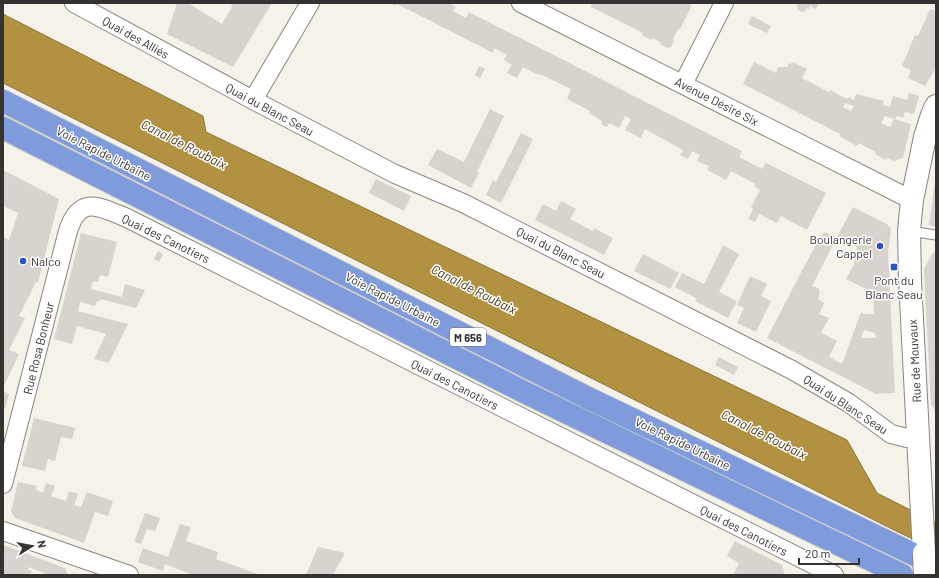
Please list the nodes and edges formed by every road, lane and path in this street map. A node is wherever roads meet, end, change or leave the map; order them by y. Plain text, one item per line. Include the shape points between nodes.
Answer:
1 (74, 3) edge
2 (310, 3) edge
3 (724, 3) edge
4 (529, 5) edge
5 (199, 71) joint
6 (683, 84) junction
7 (253, 100) junction
8 (3, 101) edge
9 (936, 106) edge
10 (3, 128) edge
11 (912, 200) junction
12 (75, 214) joint
13 (909, 231) junction
14 (936, 235) edge
15 (927, 438) edge
16 (3, 484) edge
17 (3, 531) edge
18 (930, 559) edge
19 (86, 568) edge
20 (809, 570) edge
21 (129, 575) edge
22 (834, 575) edge
23 (902, 575) edge
24 (926, 575) edge

1 - 5 street, Quai des Alliés
2 - 7 street
3 - 6 street
4 - 6 street, Avenue Désiré Six
5 - 7 street, Quai du Blanc Seau
6 - 11 street, Avenue Désiré Six
7 - 15 street, Quai du Blanc Seau via 395,174 463,203 792,370 849,403 891,434 907,438
8 - 18 highway, Voie Rapide Urbaine / M 656 via 586,397
9 - 11 main road, Rue de Mouvaux via 925,137
10 - 23 highway, Voie Rapide Urbaine / M 656 via 524,392
11 - 13 main road, Rue de Mouvaux
12 - 16 street, Rue Rosa Bonheur via 68,231
12 - 20 street, Quai des Canotiers via 86,207 94,206 127,218
13 - 14 lane
13 - 15 main road, Rue de Mouvaux via 910,280
15 - 18 main road, Rue de Mouvaux via 920,499
17 - 19 street
18 - 24 main road, bridge
19 - 21 street
20 - 22 street, Quai des Canotiers

